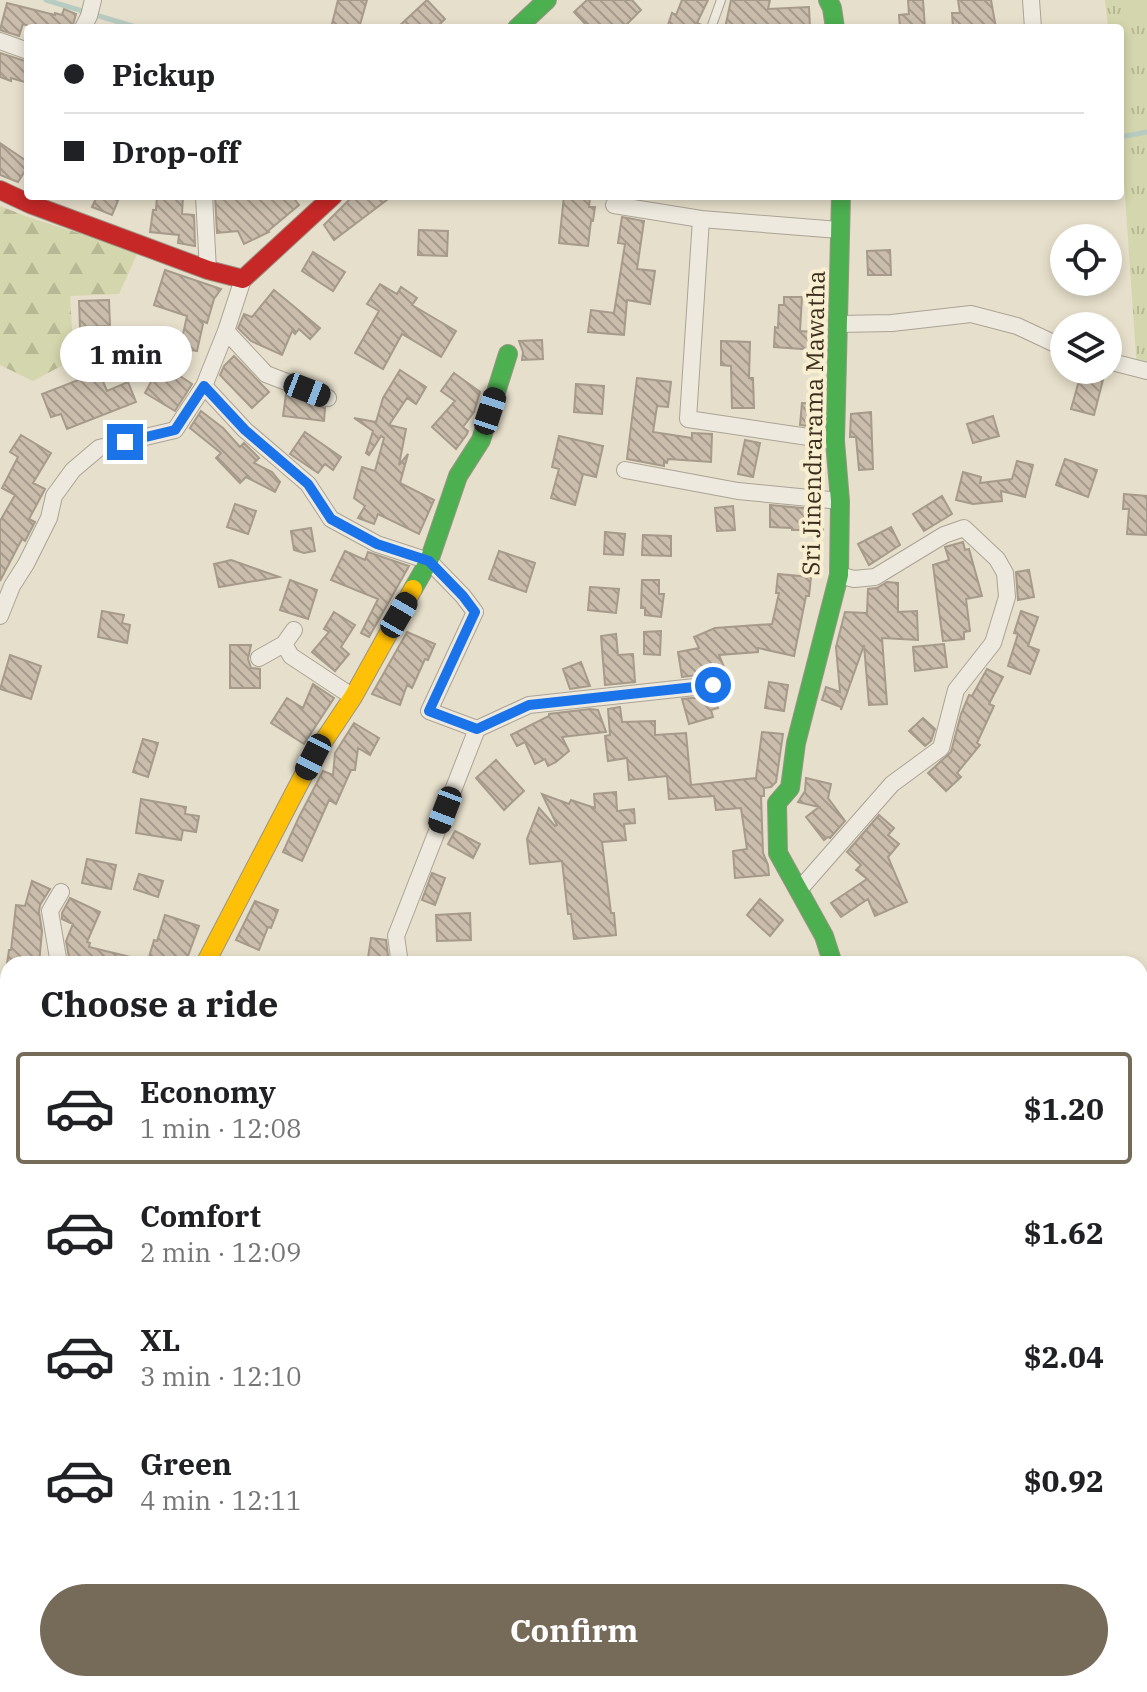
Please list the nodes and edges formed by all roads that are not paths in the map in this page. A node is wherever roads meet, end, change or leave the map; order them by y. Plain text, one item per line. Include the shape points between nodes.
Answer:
1 (547, 0) edge
2 (721, 0) edge
3 (828, 0) edge
4 (1031, 0) edge
5 (521, 24) edge
6 (712, 24) edge
7 (834, 24) edge
8 (1033, 24) edge
9 (0, 41) edge
10 (24, 50) edge
11 (0, 190) edge
12 (24, 198) edge
13 (31, 200) edge
14 (204, 200) edge
15 (329, 200) edge
16 (841, 200) edge
17 (614, 205) dead end
18 (701, 219) junction
19 (839, 230) junction
20 (208, 270) junction
21 (243, 279) junction
22 (839, 324) junction
23 (226, 331) junction
24 (1050, 341) edge
25 (508, 354) dead end
26 (1122, 365) edge
27 (1147, 371) edge
28 (204, 386) junction
29 (328, 398) dead end
30 (835, 441) junction
31 (625, 470) dead end
32 (840, 501) junction
33 (429, 561) junction
34 (839, 575) junction
35 (0, 616) edge
36 (259, 658) dead end
37 (713, 685) dead end
38 (353, 697) junction
39 (477, 729) junction
40 (799, 890) junction
41 (61, 892) dead end
42 (58, 956) edge
43 (209, 956) edge
44 (399, 956) edge
45 (830, 956) edge

1 - 5 street
2 - 6 lane
3 - 7 street
4 - 8 street
9 - 10 street
11 - 12 street
13 - 20 street
14 - 20 street
15 - 21 street
16 - 19 street, Sri Jinendrarama Mawatha
17 - 18 street
18 - 19 street
18 - 30 street via 688,419
19 - 22 street, Sri Jinendrarama Mawatha
20 - 21 street
21 - 23 street
22 - 24 street via 971,314
22 - 30 street, Sri Jinendrarama Mawatha
23 - 28 street
23 - 29 street via 266,374
25 - 33 street via 481,440 458,476
26 - 27 street
28 - 33 street via 308,484 331,519 377,544
28 - 35 street via 175,430 99,448 73,470 54,496 49,518
30 - 32 street, Sri Jinendrarama Mawatha
31 - 32 street via 738,491
32 - 34 street, Sri Jinendrarama Mawatha
33 - 38 street
33 - 39 street via 475,612 429,711
34 - 40 street, Sri Jinendrarama Mawatha via 796,743 790,788 777,803 778,853
34 - 40 street via 875,577 964,528 997,559 1005,573 1007,597 993,643 956,690 941,748 892,784
36 - 38 street via 289,637 291,656
37 - 39 street via 529,705
38 - 43 street via 313,757
39 - 44 street via 396,936
40 - 45 street, Sri Jinendrarama Mawatha
41 - 42 street via 50,911

